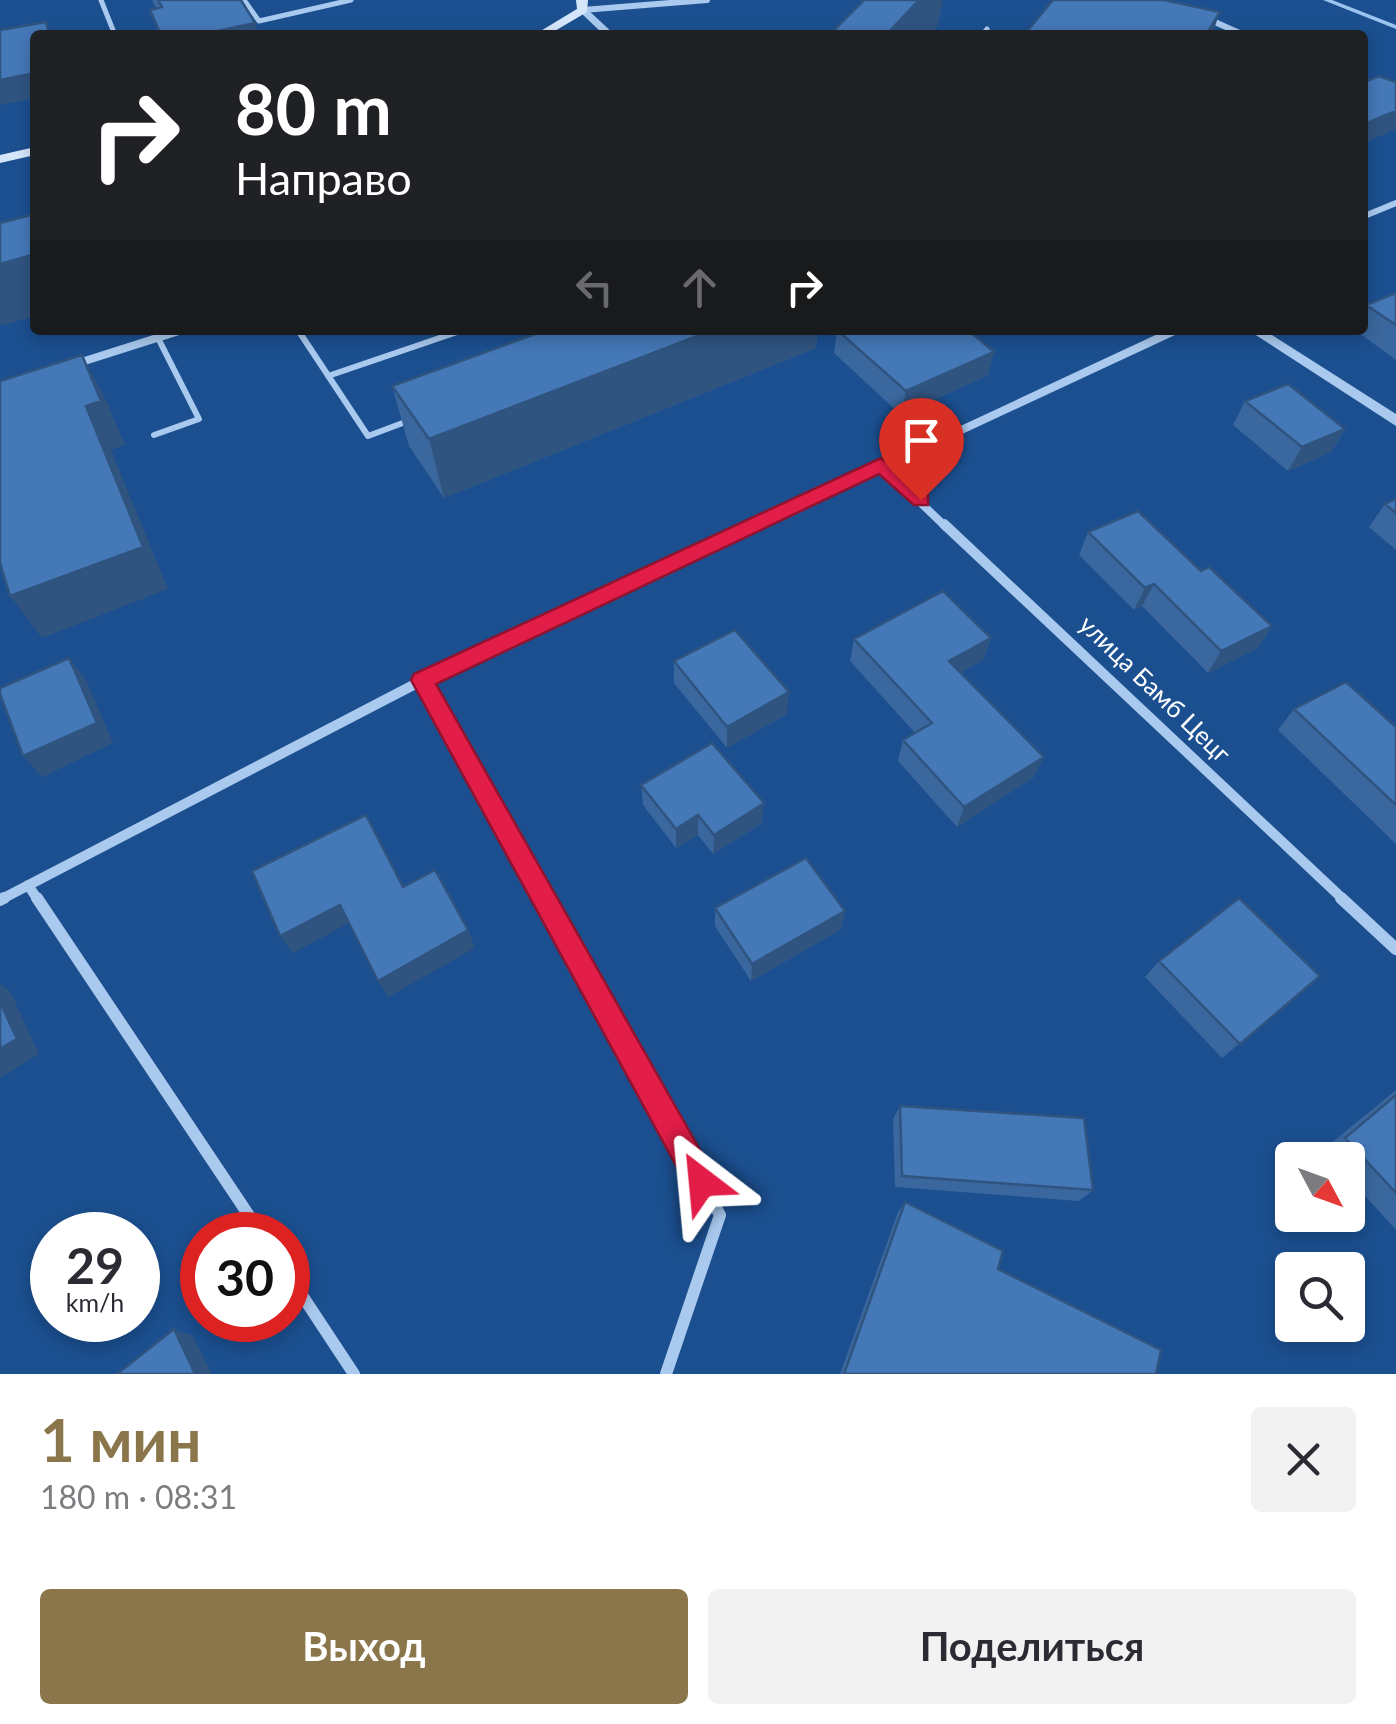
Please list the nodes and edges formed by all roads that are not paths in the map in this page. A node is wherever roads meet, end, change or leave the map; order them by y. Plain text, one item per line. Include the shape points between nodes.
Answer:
1 (101, 0) edge
2 (244, 0) edge
3 (352, 0) edge
4 (707, 0) edge
5 (582, 5) edge
6 (1197, 14) edge
7 (114, 30) edge
8 (547, 30) edge
9 (605, 30) edge
10 (1233, 30) edge
11 (30, 153) edge
12 (0, 159) edge
13 (1396, 203) edge
14 (1368, 215) edge
15 (167, 335) edge
16 (301, 335) edge
17 (448, 335) edge
18 (1165, 335) edge
19 (1263, 335) edge
20 (158, 338) junction
21 (53, 372) edge
22 (328, 376) junction
23 (423, 415) edge
24 (1396, 421) edge
25 (154, 435) dead end
26 (881, 464) junction
27 (422, 680) junction
28 (28, 885) junction
29 (0, 900) edge
30 (1396, 949) edge
31 (247, 1212) edge
32 (310, 1307) edge
33 (354, 1374) edge
34 (666, 1374) edge

1 - 7 lane
2 - 3 lane via 259,21
4 - 5 street
5 - 8 main road
5 - 9 street
6 - 10 street
11 - 12 main road
13 - 14 street
15 - 20 street
16 - 22 lane
17 - 22 lane
18 - 26 street
19 - 24 street
20 - 21 street
20 - 25 lane via 198,419
22 - 23 lane via 368,436
26 - 27 street
26 - 30 street, улица Бамб Цецг
27 - 28 street
27 - 34 street via 720,1216
28 - 29 street
28 - 31 street
32 - 33 street

